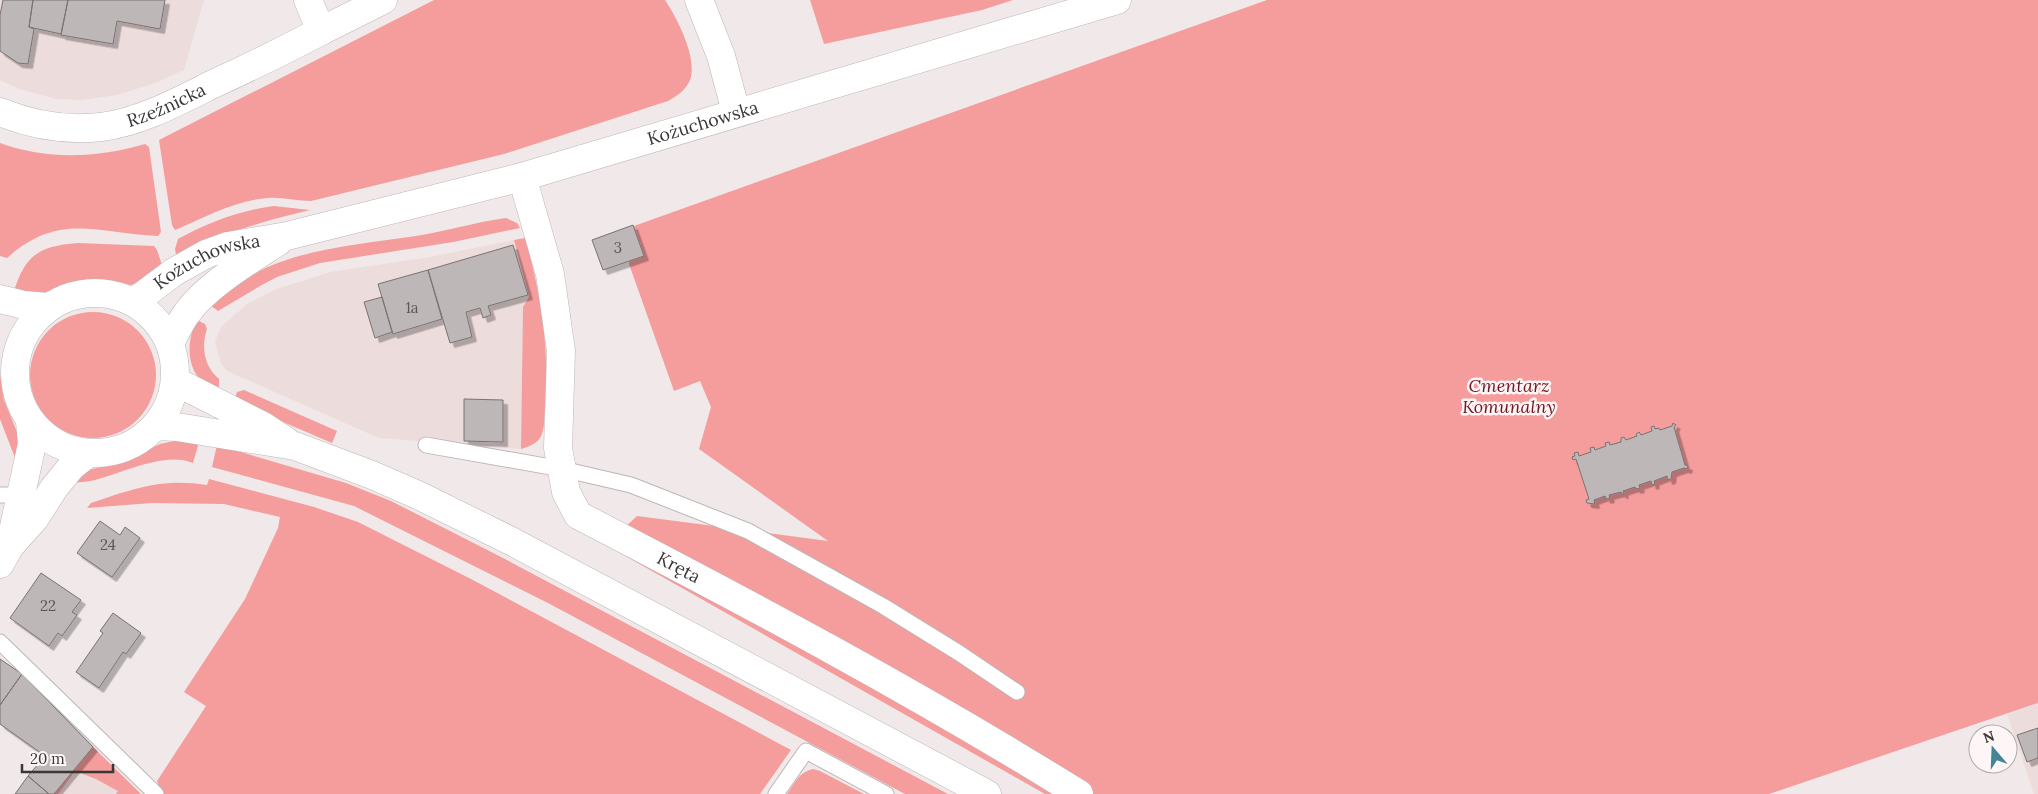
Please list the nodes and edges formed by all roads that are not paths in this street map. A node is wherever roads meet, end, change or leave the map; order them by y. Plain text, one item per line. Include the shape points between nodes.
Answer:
1 (308, 0) edge
2 (383, 0) edge
3 (699, 0) edge
4 (1117, 0) edge
5 (321, 31) junction
6 (0, 112) edge
7 (736, 112) junction
8 (522, 177) junction
9 (287, 236) junction
10 (0, 299) edge
11 (134, 302) junction
12 (48, 308) junction
13 (0, 344) edge
14 (170, 344) junction
15 (14, 368) junction
16 (175, 382) junction
17 (30, 421) junction
18 (156, 426) junction
19 (426, 445) dead end
20 (295, 446) junction
21 (87, 454) junction
22 (562, 469) junction
23 (10, 495) edge
24 (5, 555) edge
25 (0, 642) edge
26 (1017, 692) dead end
27 (156, 794) edge
28 (776, 794) edge
29 (886, 794) edge
30 (987, 794) edge
31 (1079, 794) edge

1 - 5 main road
2 - 5 main road, Rzeźnicka
3 - 7 main road via 721,56
4 - 7 main road, Kożuchowska
5 - 6 main road, Rzeźnicka via 170,105 101,127 59,128 22,121
7 - 8 main road, Kożuchowska
8 - 9 main road, Kożuchowska
8 - 22 main road, Kręta via 550,274 561,351 558,448
9 - 11 main road, Kożuchowska via 228,246 206,254 174,272
9 - 14 main road, Kożuchowska via 196,302
10 - 12 main road
11 - 12 main road via 113,295 90,293 68,297
11 - 14 main road via 156,320
12 - 15 main road via 24,334
13 - 15 main road
14 - 16 main road via 175,362
15 - 17 main road via 17,396
16 - 18 main road via 169,405
16 - 20 main road via 263,426
17 - 21 main road via 46,437 65,448
17 - 23 main road via 32,444
18 - 20 main road
18 - 21 main road via 125,448
19 - 22 lane
20 - 30 main road via 427,499
21 - 24 main road via 54,488
22 - 26 lane via 631,485 748,531 883,606
22 - 31 main road, Kręta via 566,492 578,515 744,602
23 - 24 main road
25 - 27 lane
28 - 29 lane via 806,751

